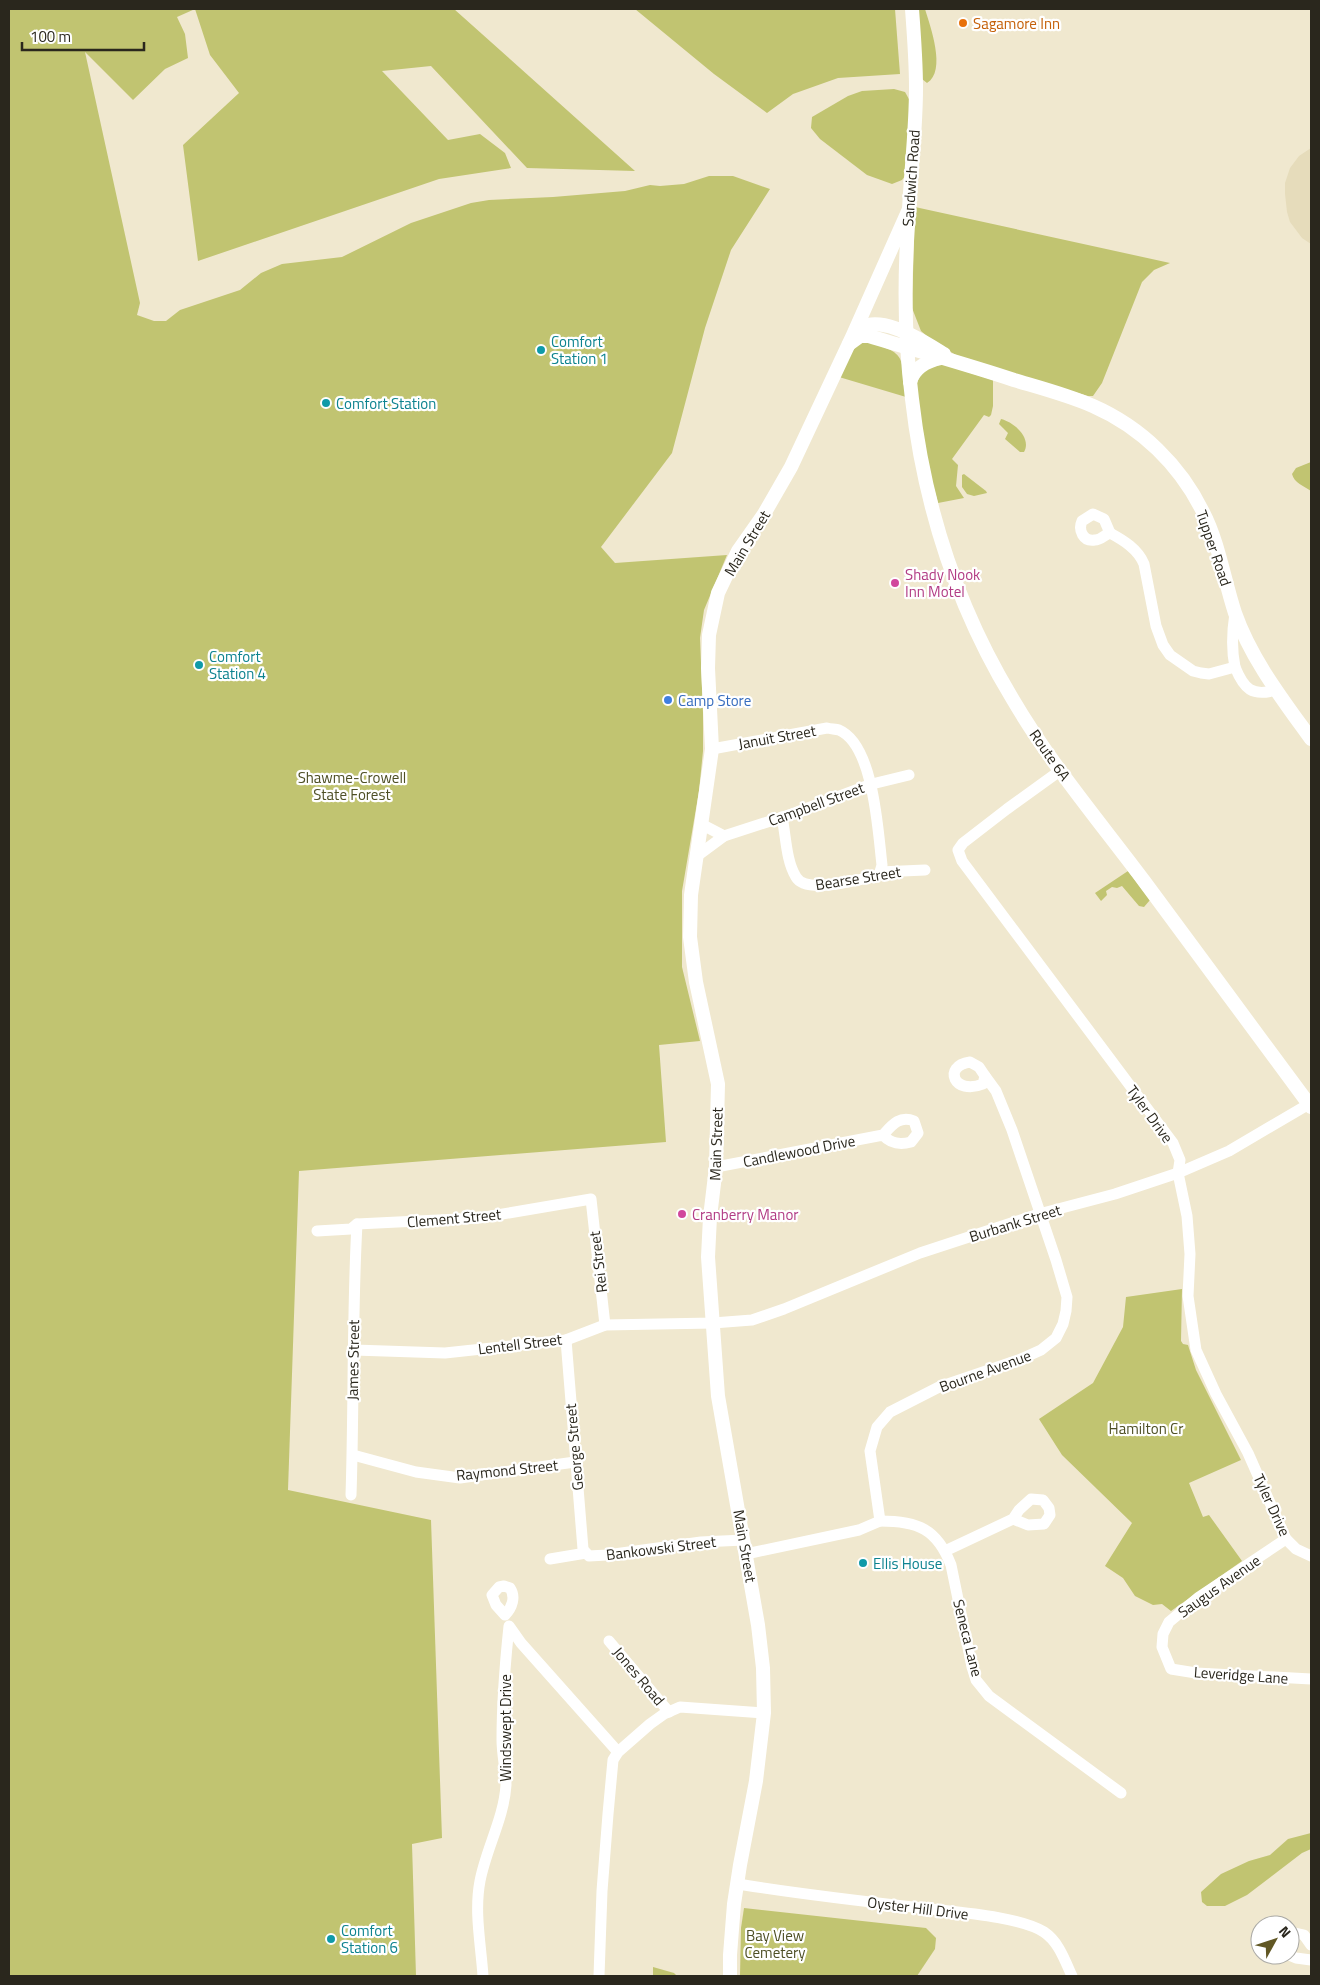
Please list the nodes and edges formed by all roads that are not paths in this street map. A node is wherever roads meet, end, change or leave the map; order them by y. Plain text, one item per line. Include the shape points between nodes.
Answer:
1 (912, 9) edge
2 (909, 209) junction
3 (907, 332) junction
4 (851, 339) junction
5 (907, 348) junction
6 (941, 358) junction
7 (958, 362) junction
8 (910, 382) junction
9 (1110, 533) dead end
10 (1235, 613) junction
11 (1235, 667) junction
12 (1276, 690) junction
13 (1311, 739) edge
14 (712, 749) junction
15 (1061, 770) junction
16 (909, 775) dead end
17 (872, 784) junction
18 (782, 817) junction
19 (701, 824) junction
20 (724, 836) junction
21 (697, 856) junction
22 (925, 870) dead end
23 (880, 872) junction
24 (985, 1076) dead end
25 (1310, 1106) edge
26 (883, 1135) dead end
27 (716, 1166) junction
28 (1178, 1173) junction
29 (591, 1199) joint
30 (1039, 1214) junction
31 (356, 1224) junction
32 (318, 1231) dead end
33 (713, 1323) junction
34 (605, 1325) junction
35 (566, 1340) junction
36 (354, 1350) junction
37 (353, 1455) junction
38 (575, 1462) junction
39 (351, 1495) dead end
40 (1013, 1519) dead end
41 (880, 1521) junction
42 (1286, 1539) junction
43 (744, 1540) junction
44 (945, 1551) junction
45 (586, 1553) junction
46 (746, 1554) junction
47 (1311, 1556) edge
48 (550, 1559) dead end
49 (609, 1640) dead end
50 (1171, 1669) joint
51 (1311, 1679) edge
52 (669, 1712) junction
53 (764, 1713) junction
54 (618, 1752) junction
55 (1121, 1793) dead end
56 (738, 1884) junction
57 (1300, 1934) edge
58 (1311, 1944) edge
59 (482, 1976) edge
60 (599, 1976) edge
61 (730, 1976) edge
62 (1072, 1976) edge

1 - 2 main road, Sandwich Road via 916,89
2 - 3 main road, Sandwich Road
2 - 4 main road, Main Street
3 - 4 main road via 870,324 859,328
3 - 5 main road, Sandwich Road
3 - 7 main road, Tupper Road
4 - 5 main road via 866,335
4 - 14 main road, Main Street via 791,467 738,551 718,593 709,635
5 - 6 main road, Tupper Road
5 - 8 main road, Route 6A
6 - 7 main road, Tupper Road
6 - 8 main road via 919,368
7 - 10 main road, Tupper Road via 1094,407 1147,439 1183,479 1204,512
8 - 15 main road, Route 6A via 930,502 941,542 968,612 1011,698
9 - 11 street via 1141,557 1156,626 1170,655 1201,673
10 - 11 street via 1232,634
10 - 12 main road, Tupper Road via 1248,644
11 - 12 street via 1246,687 1255,692
12 - 13 main road, Tupper Road
14 - 17 street, Januit Street via 827,728 839,730 853,741
14 - 19 main road, Main Street
15 - 25 main road, Route 6A
15 - 28 street, Tyler Drive via 958,850 962,861 1173,1143 1180,1160
16 - 17 street, Campbell Street
17 - 18 street, Campbell Street
17 - 23 street, Januit Street via 882,865
18 - 20 street, Campbell Street
18 - 23 street, Bearse Street via 791,867 796,880 803,884 848,882 877,876
19 - 20 street
19 - 21 main road, Main Street
20 - 21 street, Campbell Street
21 - 27 main road, Main Street via 690,917 691,948 718,1084
22 - 23 street, Bearse Street
24 - 30 street, Bourne Avenue via 996,1091 1012,1130
25 - 28 street, Burbank Street via 1229,1151
26 - 27 street, Candlewood Drive
27 - 33 main road, Main Street via 708,1257
28 - 30 street, Burbank Street
28 - 42 street, Tyler Drive via 1188,1226 1188,1296 1196,1350
29 - 31 street, Clement Street via 479,1218
29 - 34 street, Rei Street
30 - 33 street, Burbank Street via 920,1253 784,1310 752,1320
30 - 41 street, Bourne Avenue via 1067,1298 1063,1324 1056,1338 1041,1350 1021,1359 939,1387 890,1412 876,1427 870,1451
31 - 32 street, Clement Street via 351,1229
31 - 36 street, James Street
33 - 34 street, Lentell Street
33 - 43 main road, Main Street via 718,1396
34 - 35 street, Lentell Street
35 - 36 street, Lentell Street via 445,1353
35 - 38 street, George Street
36 - 37 street, James Street
37 - 38 street, Raymond Street via 416,1472 460,1478
37 - 39 street, James Street
38 - 45 street, George Street
40 - 44 street
41 - 44 street, Seneca Lane via 903,1521 921,1527 935,1536
41 - 46 street via 860,1530
42 - 47 street, Tyler Drive via 1296,1549
42 - 50 street, Saugus Avenue via 1199,1597 1170,1622 1163,1634 1162,1647
43 - 45 street, Bankowski Street via 701,1542 606,1555 589,1556
43 - 46 main road, Main Street
44 - 55 street, Seneca Lane via 951,1565 972,1667 981,1688
45 - 48 street, Bankowski Street
46 - 53 main road, Main Street via 763,1668
49 - 52 street, Jones Road
50 - 51 street, Leveridge Lane
52 - 53 street via 680,1707
52 - 54 street
53 - 56 main road, Main Street
54 - 59 street, Windswept Drive via 522,1642 507,1620 502,1684 502,1756 506,1785 480,1883
54 - 60 street via 613,1760 608,1814
56 - 61 main road, Main Street
56 - 62 street, Oyster Hill Drive via 1019,1922 1051,1937
57 - 58 street

